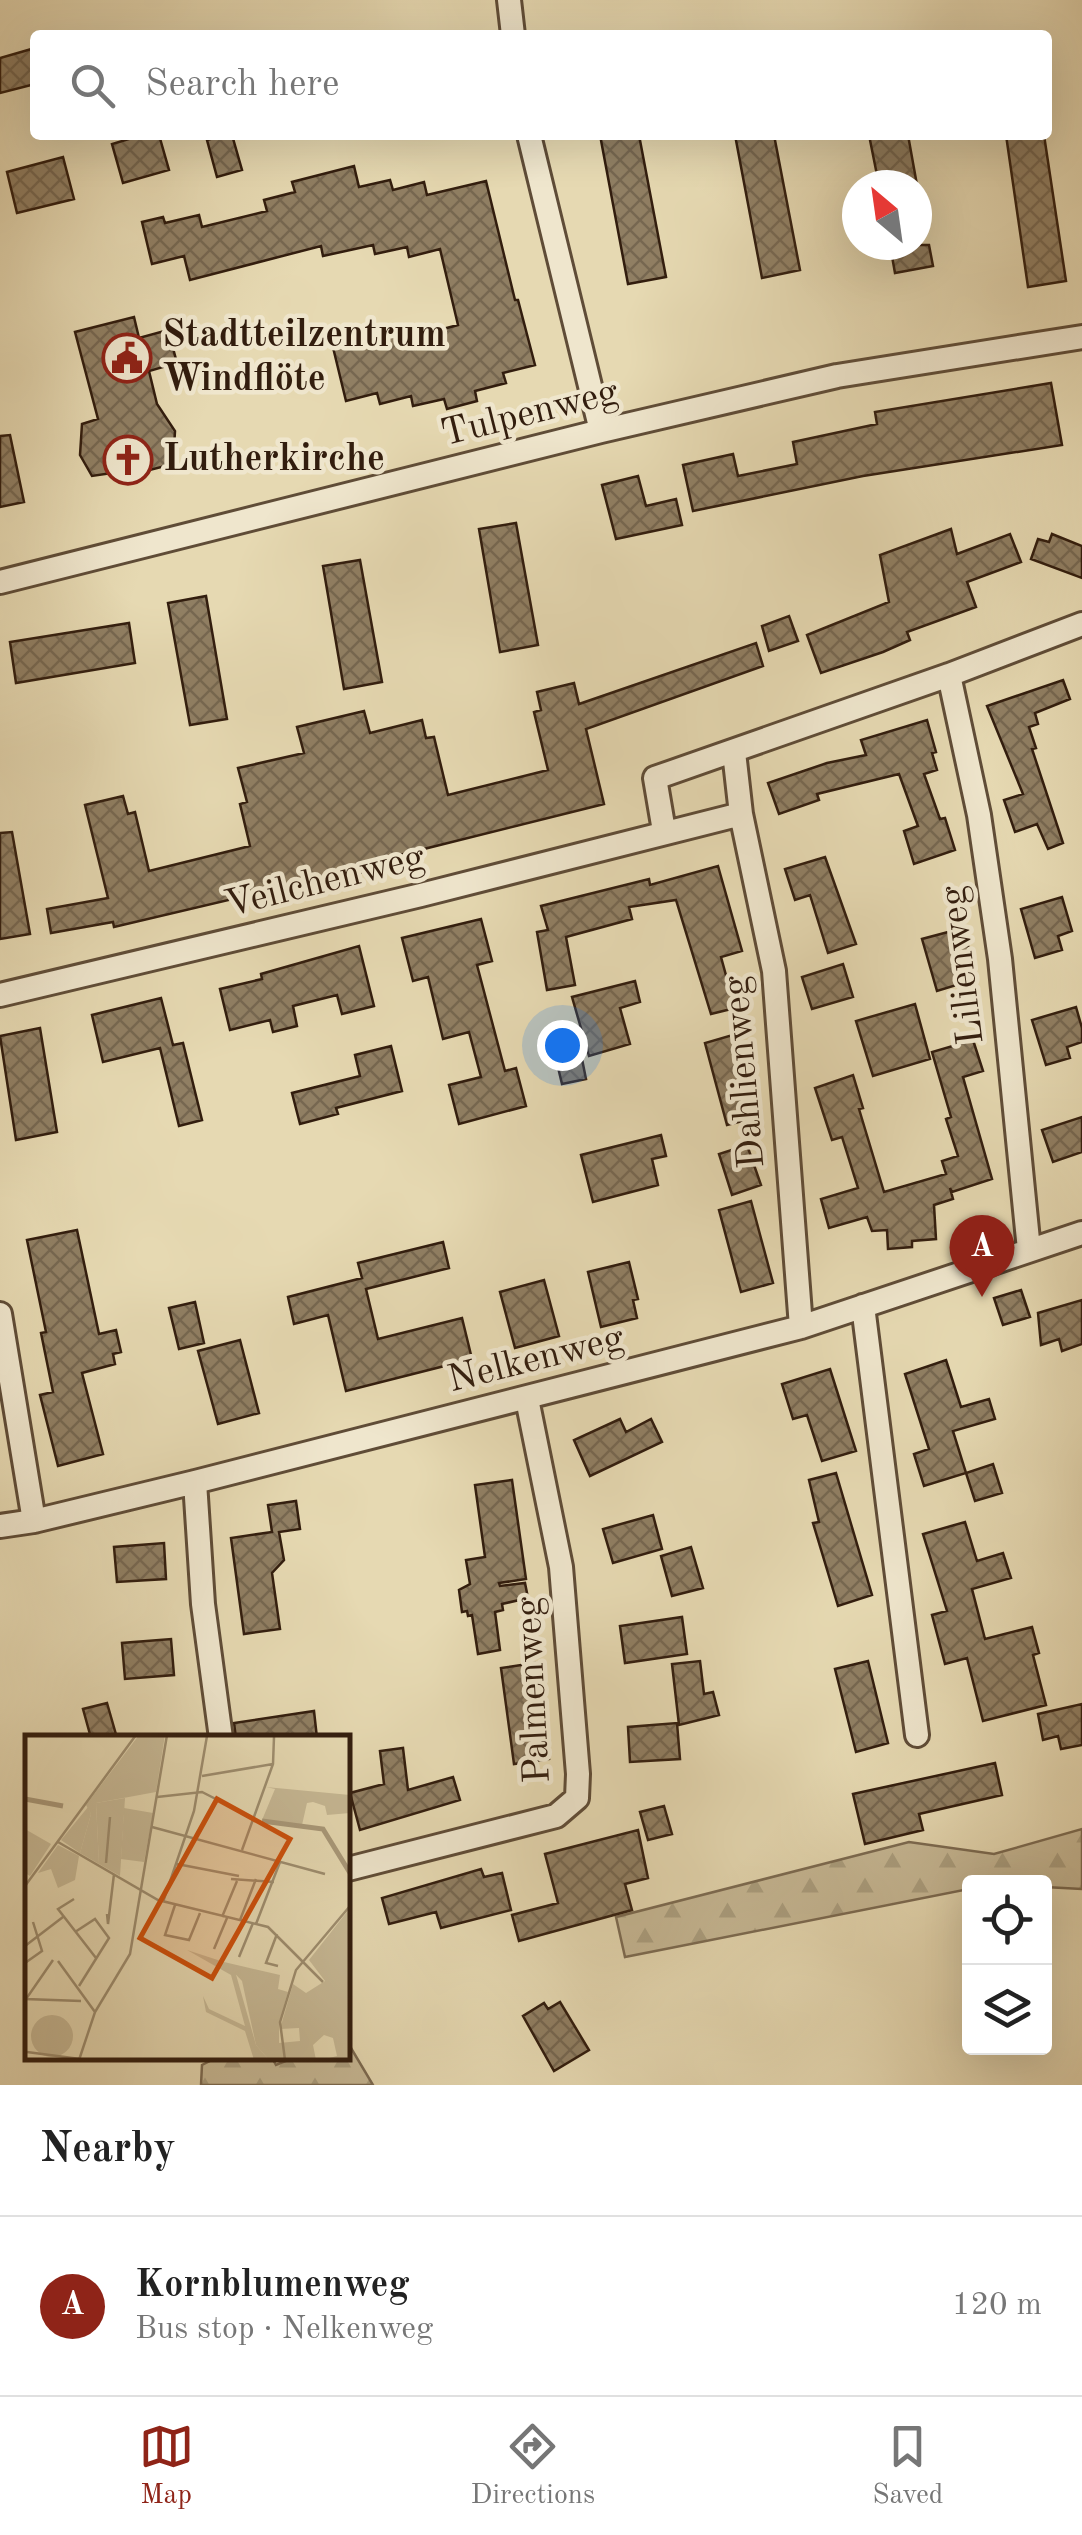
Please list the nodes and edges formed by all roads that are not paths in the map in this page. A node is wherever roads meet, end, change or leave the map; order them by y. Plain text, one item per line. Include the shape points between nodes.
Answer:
1 (509, 0) edge
2 (512, 30) edge
3 (530, 140) edge
4 (1082, 337) edge
5 (601, 431) junction
6 (0, 582) edge
7 (1082, 624) edge
8 (949, 675) junction
9 (734, 752) junction
10 (741, 814) junction
11 (664, 831) junction
12 (0, 996) edge
13 (1082, 1233) edge
14 (1029, 1250) junction
15 (863, 1306) junction
16 (0, 1314) edge
17 (802, 1327) junction
18 (527, 1399) junction
19 (195, 1482) junction
20 (34, 1522) junction
21 (0, 1526) edge
22 (221, 1735) edge
23 (917, 1735) dead end
24 (350, 1868) edge

1 - 2 street
3 - 5 street
4 - 5 street, Tulpenweg via 837,376
5 - 6 street, Tulpenweg
7 - 8 street
8 - 9 street
8 - 14 street, Lilienweg via 980,815
9 - 10 street
9 - 11 street via 654,778
10 - 11 street, Veilchenweg
10 - 17 street, Dahlienweg via 774,971
11 - 12 street, Veilchenweg
13 - 14 street, Nelkenweg
14 - 15 street, Nelkenweg
15 - 17 street, Nelkenweg
15 - 23 street
16 - 20 street
17 - 18 street, Nelkenweg
18 - 19 street, Nelkenweg
18 - 24 street, Palmenweg via 561,1567 577,1798 556,1816
19 - 20 street, Nelkenweg
19 - 22 street
20 - 21 street, Nelkenweg

